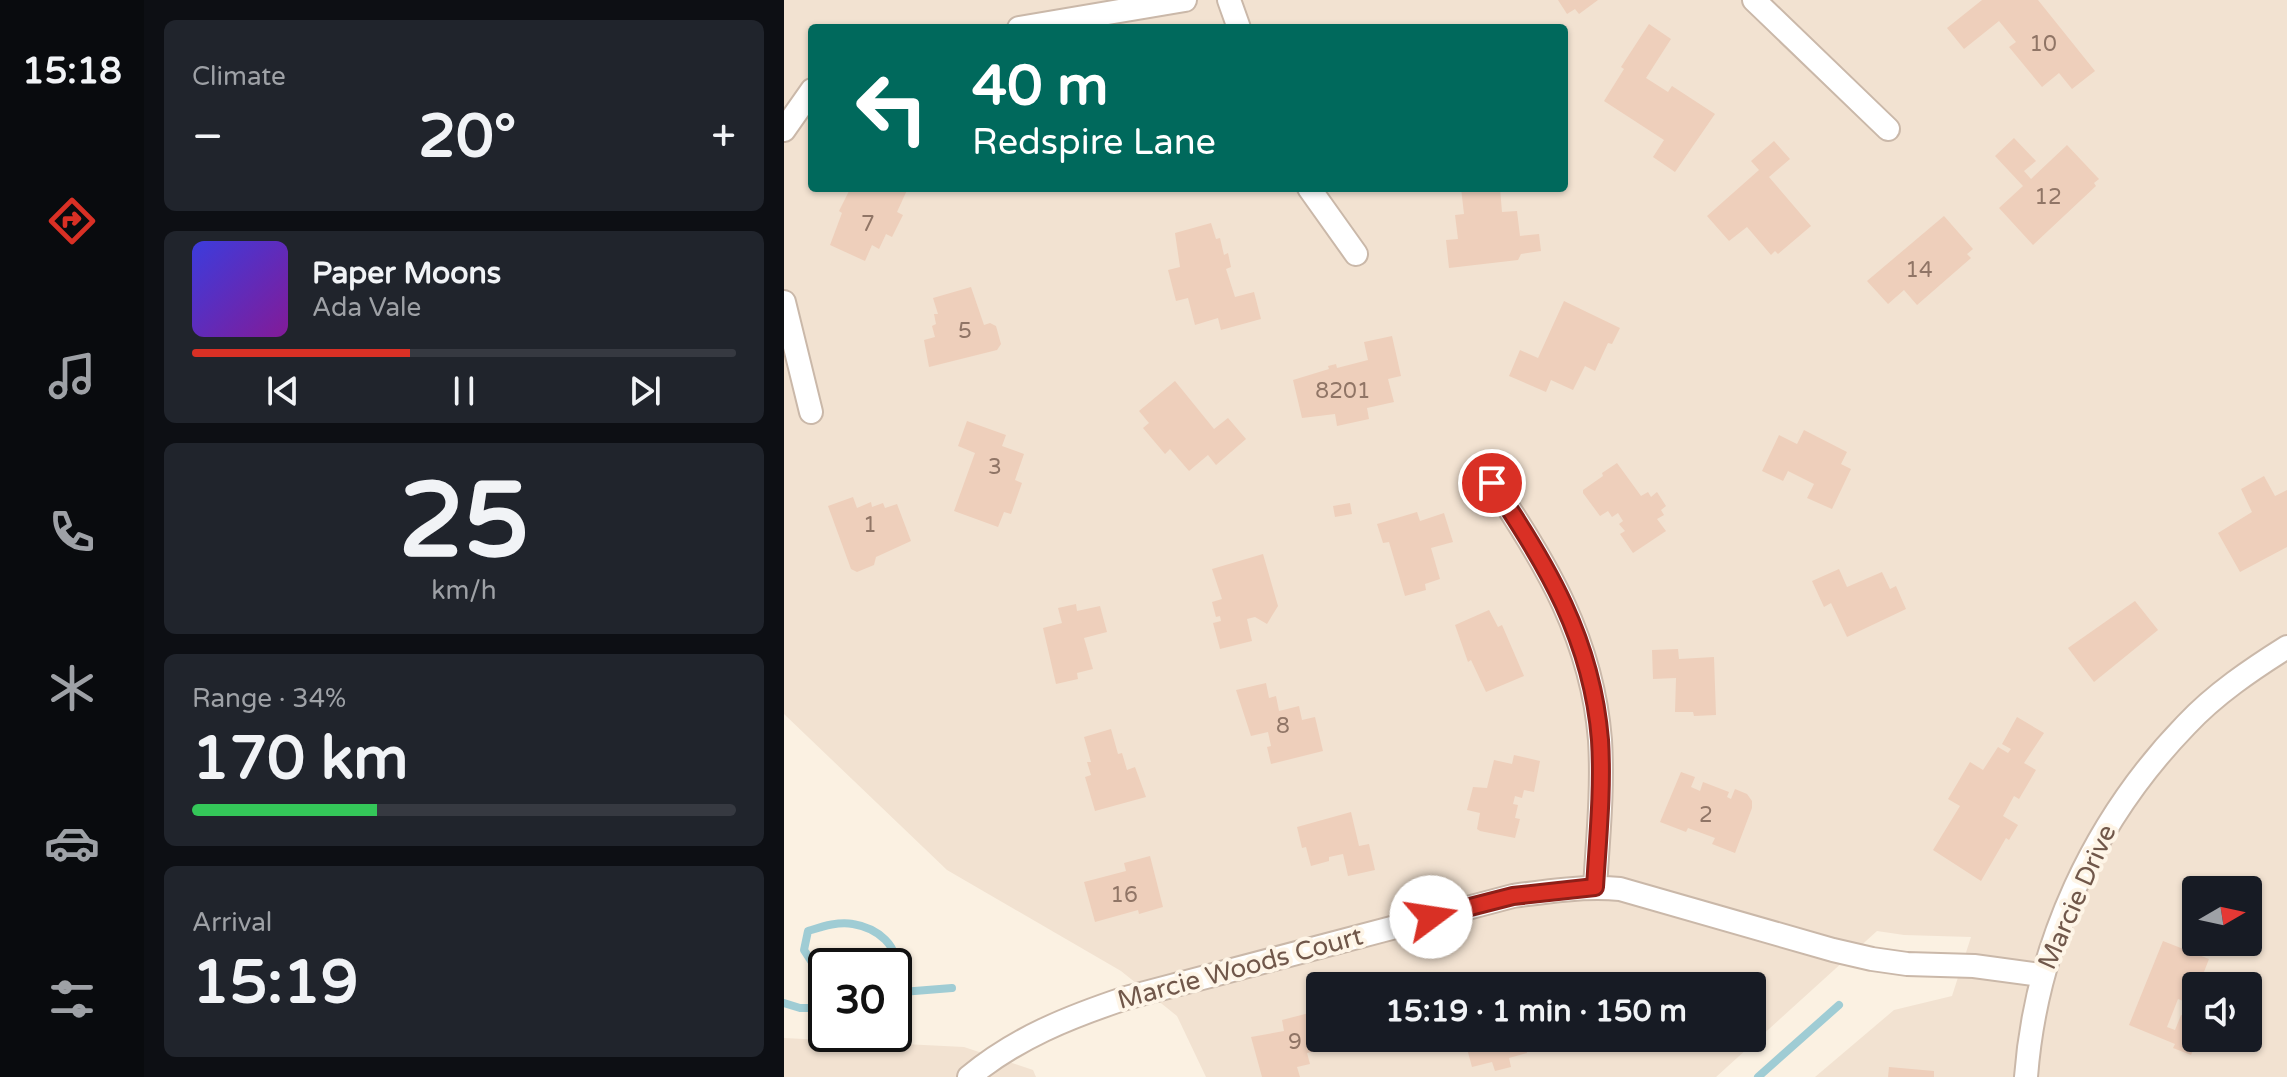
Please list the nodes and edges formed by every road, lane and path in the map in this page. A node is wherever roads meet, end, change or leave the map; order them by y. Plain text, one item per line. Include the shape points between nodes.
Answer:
1 (1185, 0) edge
2 (1229, 0) edge
3 (1754, 0) edge
4 (1043, 24) edge
5 (1238, 24) edge
6 (808, 96) edge
7 (1888, 129) dead end
8 (784, 130) edge
9 (1312, 192) edge
10 (1356, 254) dead end
11 (784, 302) edge
12 (811, 412) dead end
13 (1492, 483) dead end
14 (2287, 647) edge
15 (1595, 887) junction
16 (2041, 975) junction
17 (969, 1077) edge
18 (2026, 1077) edge

1 - 4 street
2 - 5 street
3 - 7 street
6 - 8 street
9 - 10 street
11 - 12 street
13 - 15 street via 1547,567 1588,673 1600,765
14 - 16 street, Marcie Drive via 2219,694 2132,787 2089,859
15 - 16 street, Marcie Woods Court via 1648,895 1872,959
15 - 17 street, Marcie Woods Court via 1513,896 1126,998 1020,1040
16 - 18 street, Marcie Drive

